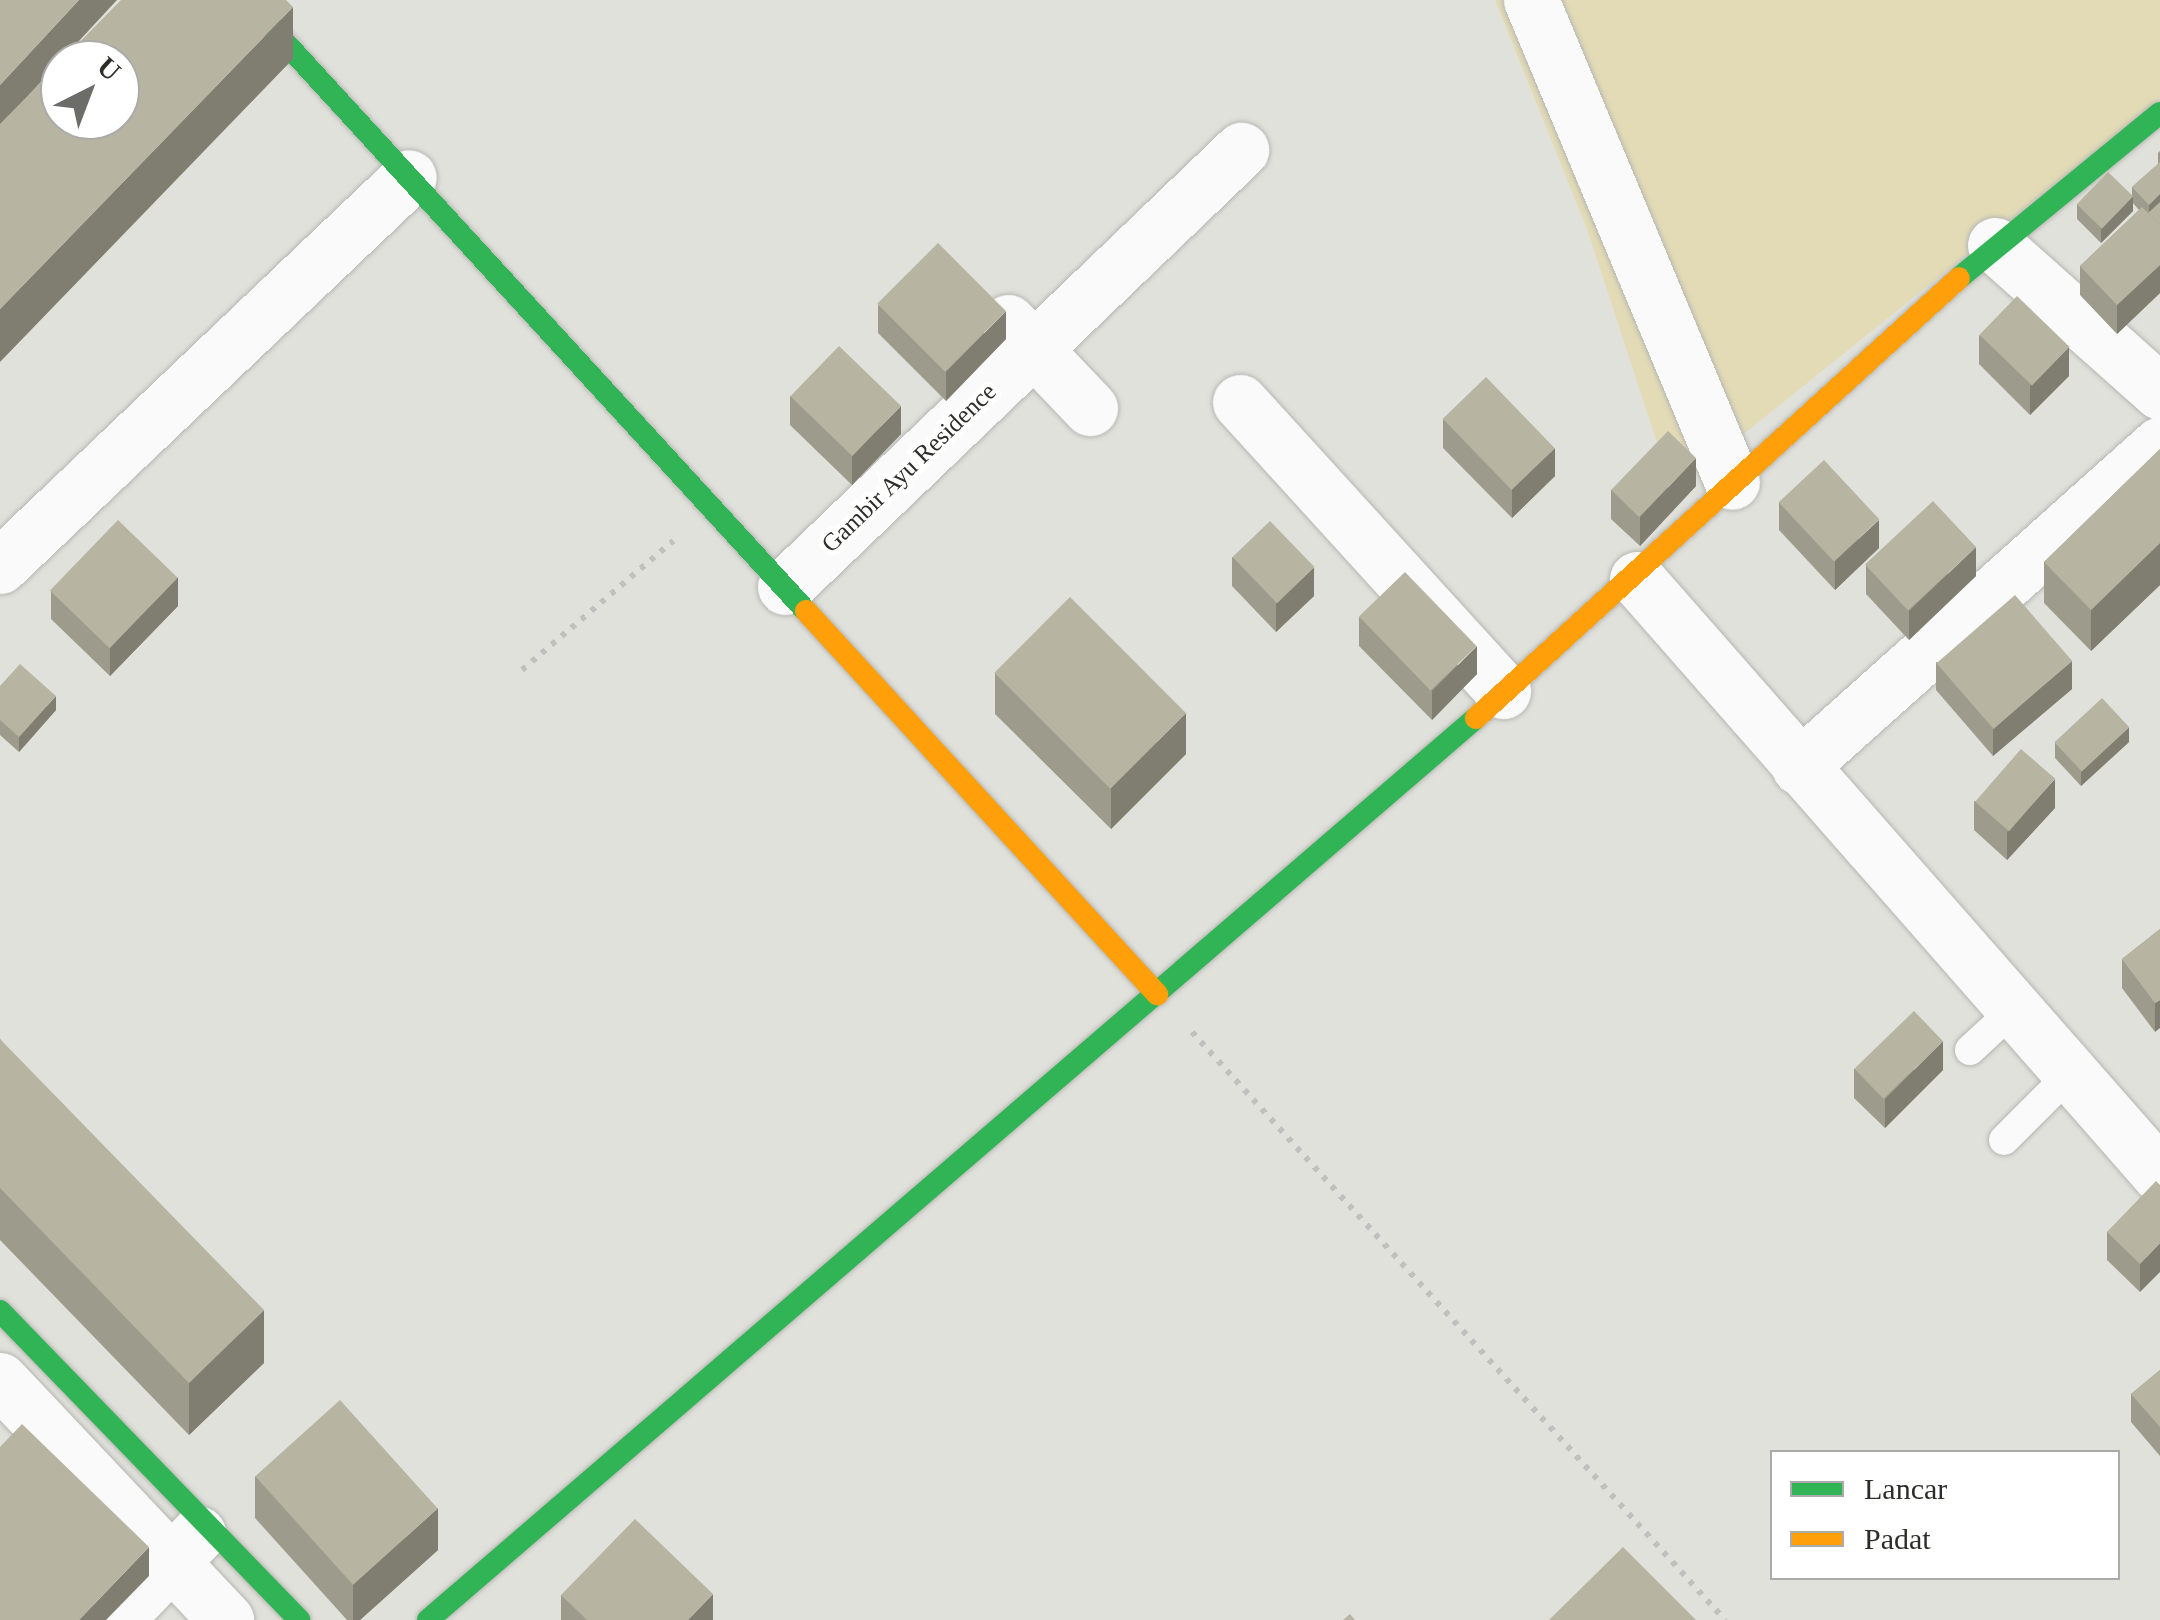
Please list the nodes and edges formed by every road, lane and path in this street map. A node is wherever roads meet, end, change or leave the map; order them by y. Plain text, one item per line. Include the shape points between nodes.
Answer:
1 (246, 0) edge
2 (1530, 0) edge
3 (2160, 113) edge
4 (1241, 150) dead end
5 (409, 177) junction
6 (1994, 245) junction
7 (972, 284) edge
8 (1034, 349) junction
9 (2160, 392) edge
10 (1240, 402) dead end
11 (1090, 408) dead end
12 (2160, 444) edge
13 (1732, 482) junction
14 (712, 508) junction
15 (0, 566) edge
16 (1637, 578) junction
17 (785, 586) junction
18 (522, 670) dead end
19 (1503, 690) junction
20 (1798, 767) junction
21 (1158, 994) junction
22 (2011, 1012) junction
23 (1970, 1050) dead end
24 (2069, 1075) junction
25 (2004, 1140) dead end
26 (2160, 1175) edge
27 (0, 1310) edge
28 (0, 1380) edge
29 (190, 1543) junction
30 (116, 1620) edge
31 (226, 1620) edge
32 (299, 1620) edge
33 (428, 1620) edge
34 (1725, 1620) edge

1 - 5 street
2 - 13 street
3 - 6 street
4 - 8 street, Gambir Ayu Residence
5 - 14 street
5 - 15 street
6 - 9 street
6 - 13 street
7 - 8 street
8 - 11 street
8 - 17 street, Gambir Ayu Residence
10 - 19 street
12 - 20 street
13 - 16 street
14 - 17 street
14 - 18 path
16 - 19 street
16 - 20 street
17 - 21 street
19 - 21 street
20 - 22 street
21 - 33 street
21 - 34 path
22 - 23 lane
22 - 24 street
24 - 25 lane
24 - 26 street
27 - 29 street
28 - 29 street
29 - 30 street
29 - 31 street
29 - 32 street

